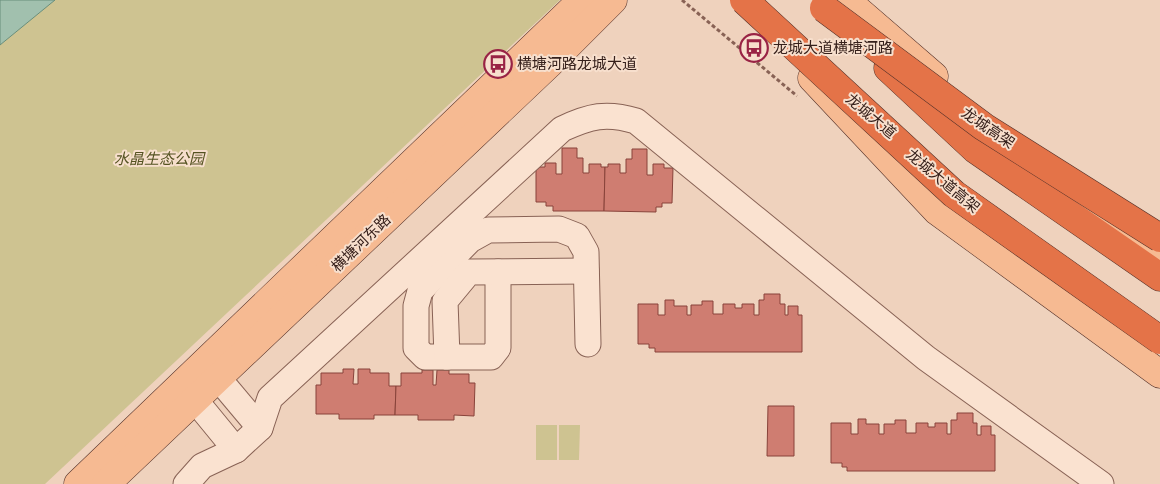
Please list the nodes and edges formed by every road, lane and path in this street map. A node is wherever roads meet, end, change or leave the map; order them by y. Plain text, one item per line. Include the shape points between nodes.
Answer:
1 (582, 0) edge
2 (613, 0) edge
3 (733, 0) edge
4 (744, 0) edge
5 (829, 3) edge
6 (762, 24) junction
7 (1160, 238) edge
8 (1160, 263) edge
9 (586, 271) junction
10 (498, 272) junction
11 (1160, 277) edge
12 (1160, 331) edge
13 (1160, 340) edge
14 (588, 344) dead end
15 (447, 357) junction
16 (1160, 374) edge
17 (218, 378) junction
18 (194, 400) junction
19 (260, 428) junction
20 (236, 450) junction
21 (78, 484) edge
22 (106, 484) edge
23 (186, 484) edge
24 (1101, 484) edge

1 - 21 main road, 横塘河东路
2 - 17 main road, 横塘河东路
3 - 6 main road, 龙城大道
4 - 13 highway, 龙城大道高架, bridge via 954,194
5 - 7 highway, 龙城高架, bridge via 984,128
5 - 8 main road
5 - 11 highway, bridge via 975,149
6 - 12 main road, 龙城大道 via 956,187
6 - 16 main road via 937,211
9 - 10 lane
9 - 14 lane
9 - 15 lane via 586,252 577,236 559,229 488,230 470,240 420,291 416,306 416,348 424,357
10 - 15 lane via 469,272 445,301
10 - 15 lane via 498,348 491,357
17 - 18 main road, 横塘河东路
17 - 19 lane
18 - 20 lane
18 - 22 main road, 横塘河东路
19 - 20 lane
19 - 24 lane via 270,398 562,129 587,118 615,115 636,121 926,358
20 - 23 lane via 202,466

